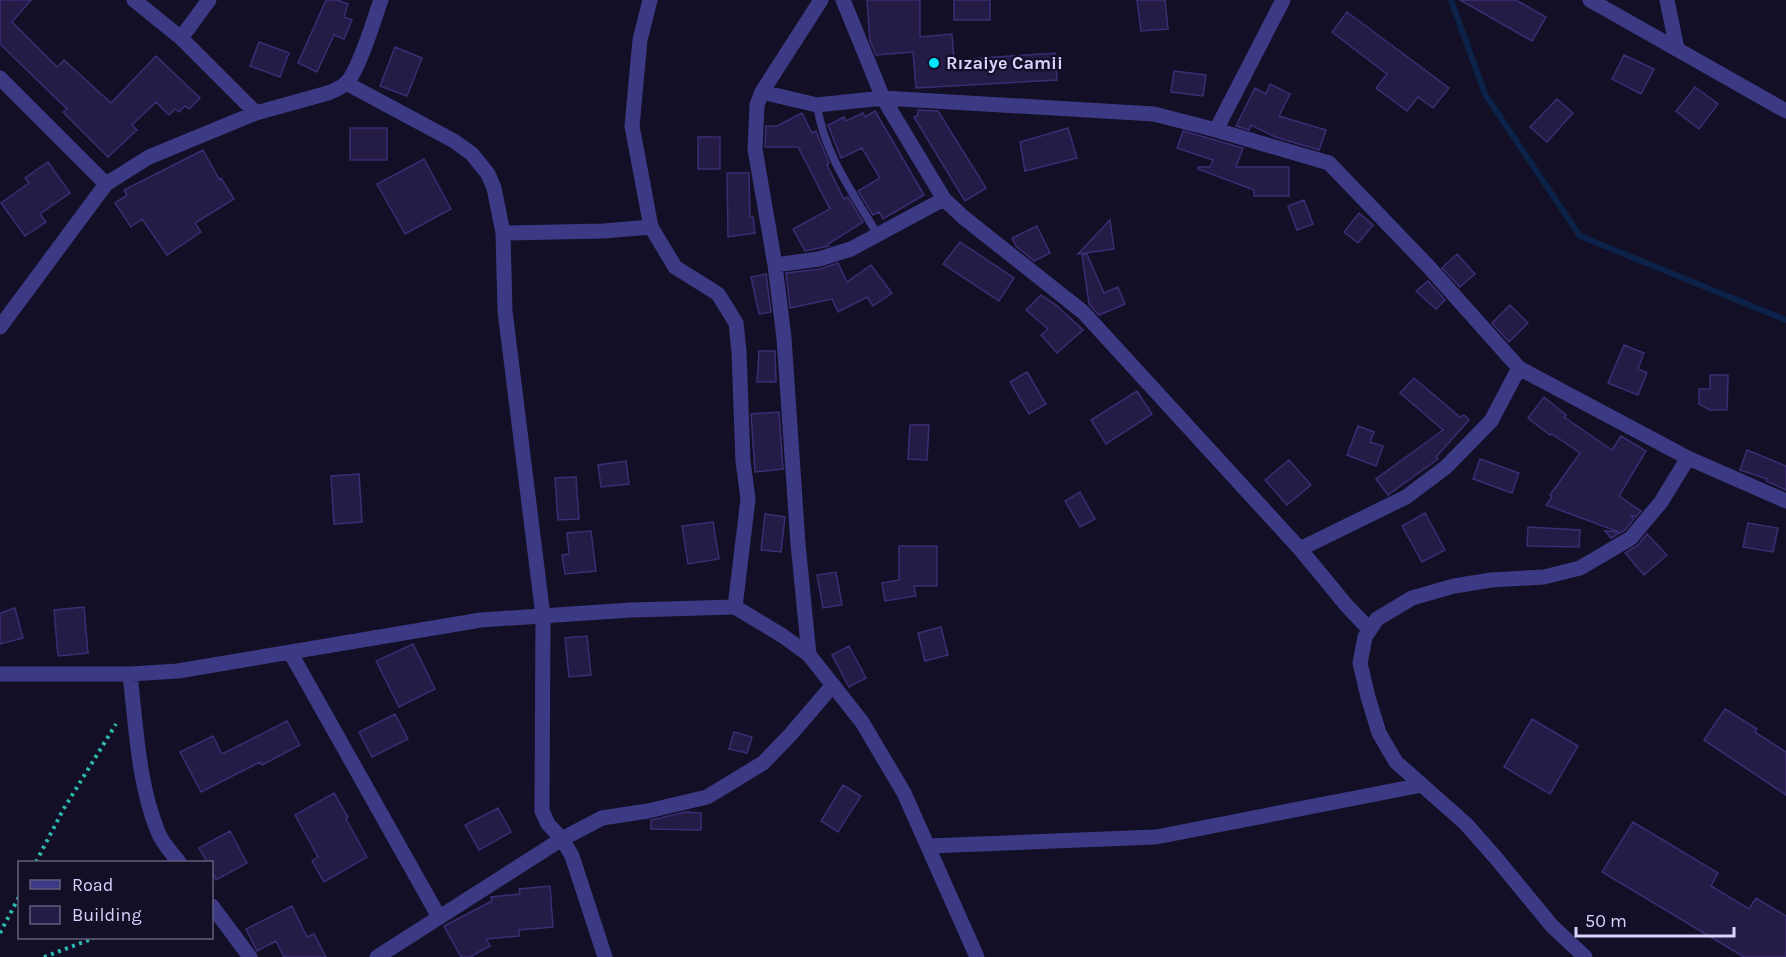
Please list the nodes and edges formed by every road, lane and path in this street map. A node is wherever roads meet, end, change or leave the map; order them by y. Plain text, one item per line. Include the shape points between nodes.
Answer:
1 (134, 0) edge
2 (210, 0) edge
3 (381, 0) edge
4 (650, 0) edge
5 (821, 0) edge
6 (843, 0) edge
7 (1283, 0) edge
8 (1590, 0) edge
9 (1667, 0) edge
10 (181, 38) junction
11 (1677, 49) junction
12 (0, 78) edge
13 (346, 83) junction
14 (762, 92) junction
15 (883, 98) junction
16 (817, 105) junction
17 (1786, 111) edge
18 (256, 113) junction
19 (1216, 130) junction
20 (106, 184) junction
21 (944, 199) junction
22 (651, 227) junction
23 (503, 233) junction
24 (878, 235) junction
25 (775, 264) junction
26 (0, 327) edge
27 (1519, 368) junction
28 (1688, 458) junction
29 (1786, 501) edge
30 (1300, 549) junction
31 (735, 608) junction
32 (543, 616) junction
33 (1370, 630) junction
34 (290, 652) junction
35 (809, 655) junction
36 (0, 674) edge
37 (130, 675) junction
38 (833, 685) junction
39 (133, 698) junction
40 (1422, 785) junction
41 (562, 839) junction
42 (929, 846) junction
43 (37, 861) edge
44 (178, 861) edge
45 (18, 898) edge
46 (213, 907) edge
47 (439, 917) junction
48 (0, 933) edge
49 (91, 939) edge
50 (44, 957) edge
51 (250, 957) edge
52 (377, 957) edge
53 (605, 957) edge
54 (976, 957) edge
55 (1585, 957) edge

1 - 10 street
2 - 10 street
3 - 13 street
4 - 22 street via 640,40 632,126
5 - 14 street
6 - 15 street
7 - 19 street
8 - 11 street
9 - 11 street
10 - 18 street
11 - 17 street
12 - 20 street
13 - 18 street via 328,93
13 - 23 street via 472,154 494,188
14 - 16 street
14 - 25 street via 757,105 755,149
15 - 16 street
15 - 19 street via 1154,114
15 - 21 street
16 - 24 lane via 827,147
18 - 20 street via 149,158
19 - 27 street via 1329,163
20 - 26 street
21 - 24 street
21 - 30 street via 1083,312
22 - 23 street
22 - 31 street via 675,267 718,294 736,323 742,461 748,499
23 - 32 street via 505,310
24 - 25 street via 835,255
25 - 35 street
27 - 28 street
27 - 30 street via 1491,421 1446,467 1406,496
28 - 29 street
28 - 33 street via 1661,502 1631,538 1580,568 1544,577 1454,586 1422,595 1377,619
30 - 33 street
31 - 32 street
31 - 35 street
32 - 34 street via 481,620
32 - 41 street via 542,811
33 - 40 street via 1360,663 1379,733 1396,762
34 - 37 street
34 - 47 street
35 - 38 street
36 - 37 street
37 - 39 street
38 - 41 street via 763,763 706,797 602,818
38 - 42 street via 862,722
39 - 43 path via 63,810
39 - 44 street via 148,798 158,834
40 - 42 street via 1156,837
40 - 55 street via 1466,824 1552,927
41 - 47 street
41 - 53 street via 572,856
42 - 54 street
45 - 48 path
46 - 51 street
47 - 52 street
49 - 50 path

